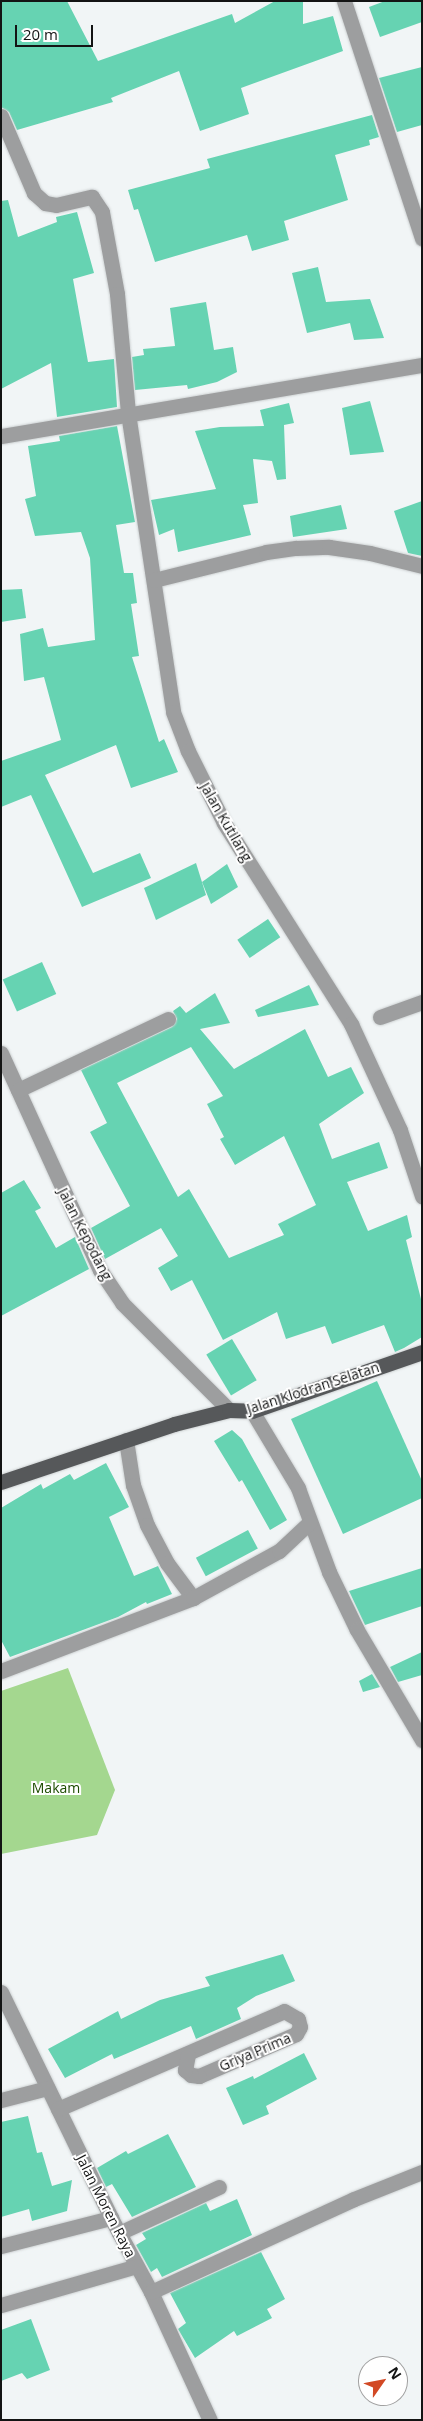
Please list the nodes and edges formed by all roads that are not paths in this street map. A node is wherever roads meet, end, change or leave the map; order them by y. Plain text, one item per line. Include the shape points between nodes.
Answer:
1 (344, 1) edge
2 (1, 116) edge
3 (7, 140) edge
4 (422, 238) edge
5 (422, 365) edge
6 (128, 413) junction
7 (1, 436) edge
8 (422, 566) edge
9 (154, 580) junction
10 (422, 1002) edge
11 (380, 1017) dead end
12 (168, 1019) dead end
13 (1, 1053) edge
14 (18, 1090) junction
15 (422, 1196) edge
16 (422, 1352) edge
17 (229, 1410) junction
18 (252, 1411) junction
19 (126, 1440) junction
20 (1, 1482) edge
21 (305, 1527) junction
22 (192, 1598) junction
23 (1, 1671) edge
24 (422, 1740) edge
25 (2, 1998) edge
26 (188, 2055) junction
27 (47, 2088) junction
28 (1, 2100) edge
29 (58, 2109) junction
30 (422, 2172) edge
31 (219, 2187) dead end
32 (111, 2218) junction
33 (119, 2233) junction
34 (1, 2246) edge
35 (137, 2266) junction
36 (151, 2292) junction
37 (1, 2305) edge
38 (210, 2420) edge

1 - 4 street
2 - 3 street
3 - 6 street, Jalan Kutilang via 34,193 45,203 56,205 92,197 102,212 117,294
5 - 6 street
6 - 7 street
6 - 9 street, Jalan Kutilang
8 - 9 street via 370,552 329,547 296,548 266,552
9 - 15 street, Jalan Kutilang via 173,712 188,751 224,823 351,1024 400,1130
10 - 11 street
12 - 14 street
13 - 14 street, Jalan Kepodang
14 - 17 street, Jalan Kepodang via 82,1234 122,1303
16 - 18 main road, Jalan Klodran Selatan
17 - 18 main road, Jalan Klodran Selatan
17 - 19 main road, Jalan Klodran Selatan
18 - 21 street via 298,1488
19 - 20 main road, Jalan Klodran Selatan
19 - 22 street via 133,1485 146,1524 167,1563
21 - 22 street via 279,1551
21 - 24 street via 357,1630
22 - 23 street
25 - 27 street, Jalan Moren Raya
26 - 26 street, Griya Prima via 284,2012 298,2019 296,2034 199,2076 185,2070
26 - 29 street, Griya Prima
27 - 28 street
27 - 29 street, Jalan Moren Raya
29 - 32 street, Jalan Moren Raya
30 - 36 street via 354,2199
31 - 33 street
32 - 33 street, Jalan Moren Raya
32 - 34 street
33 - 35 street, Jalan Moren Raya
35 - 36 street, Jalan Moren Raya
35 - 37 street
36 - 38 street, Jalan Moren Raya

